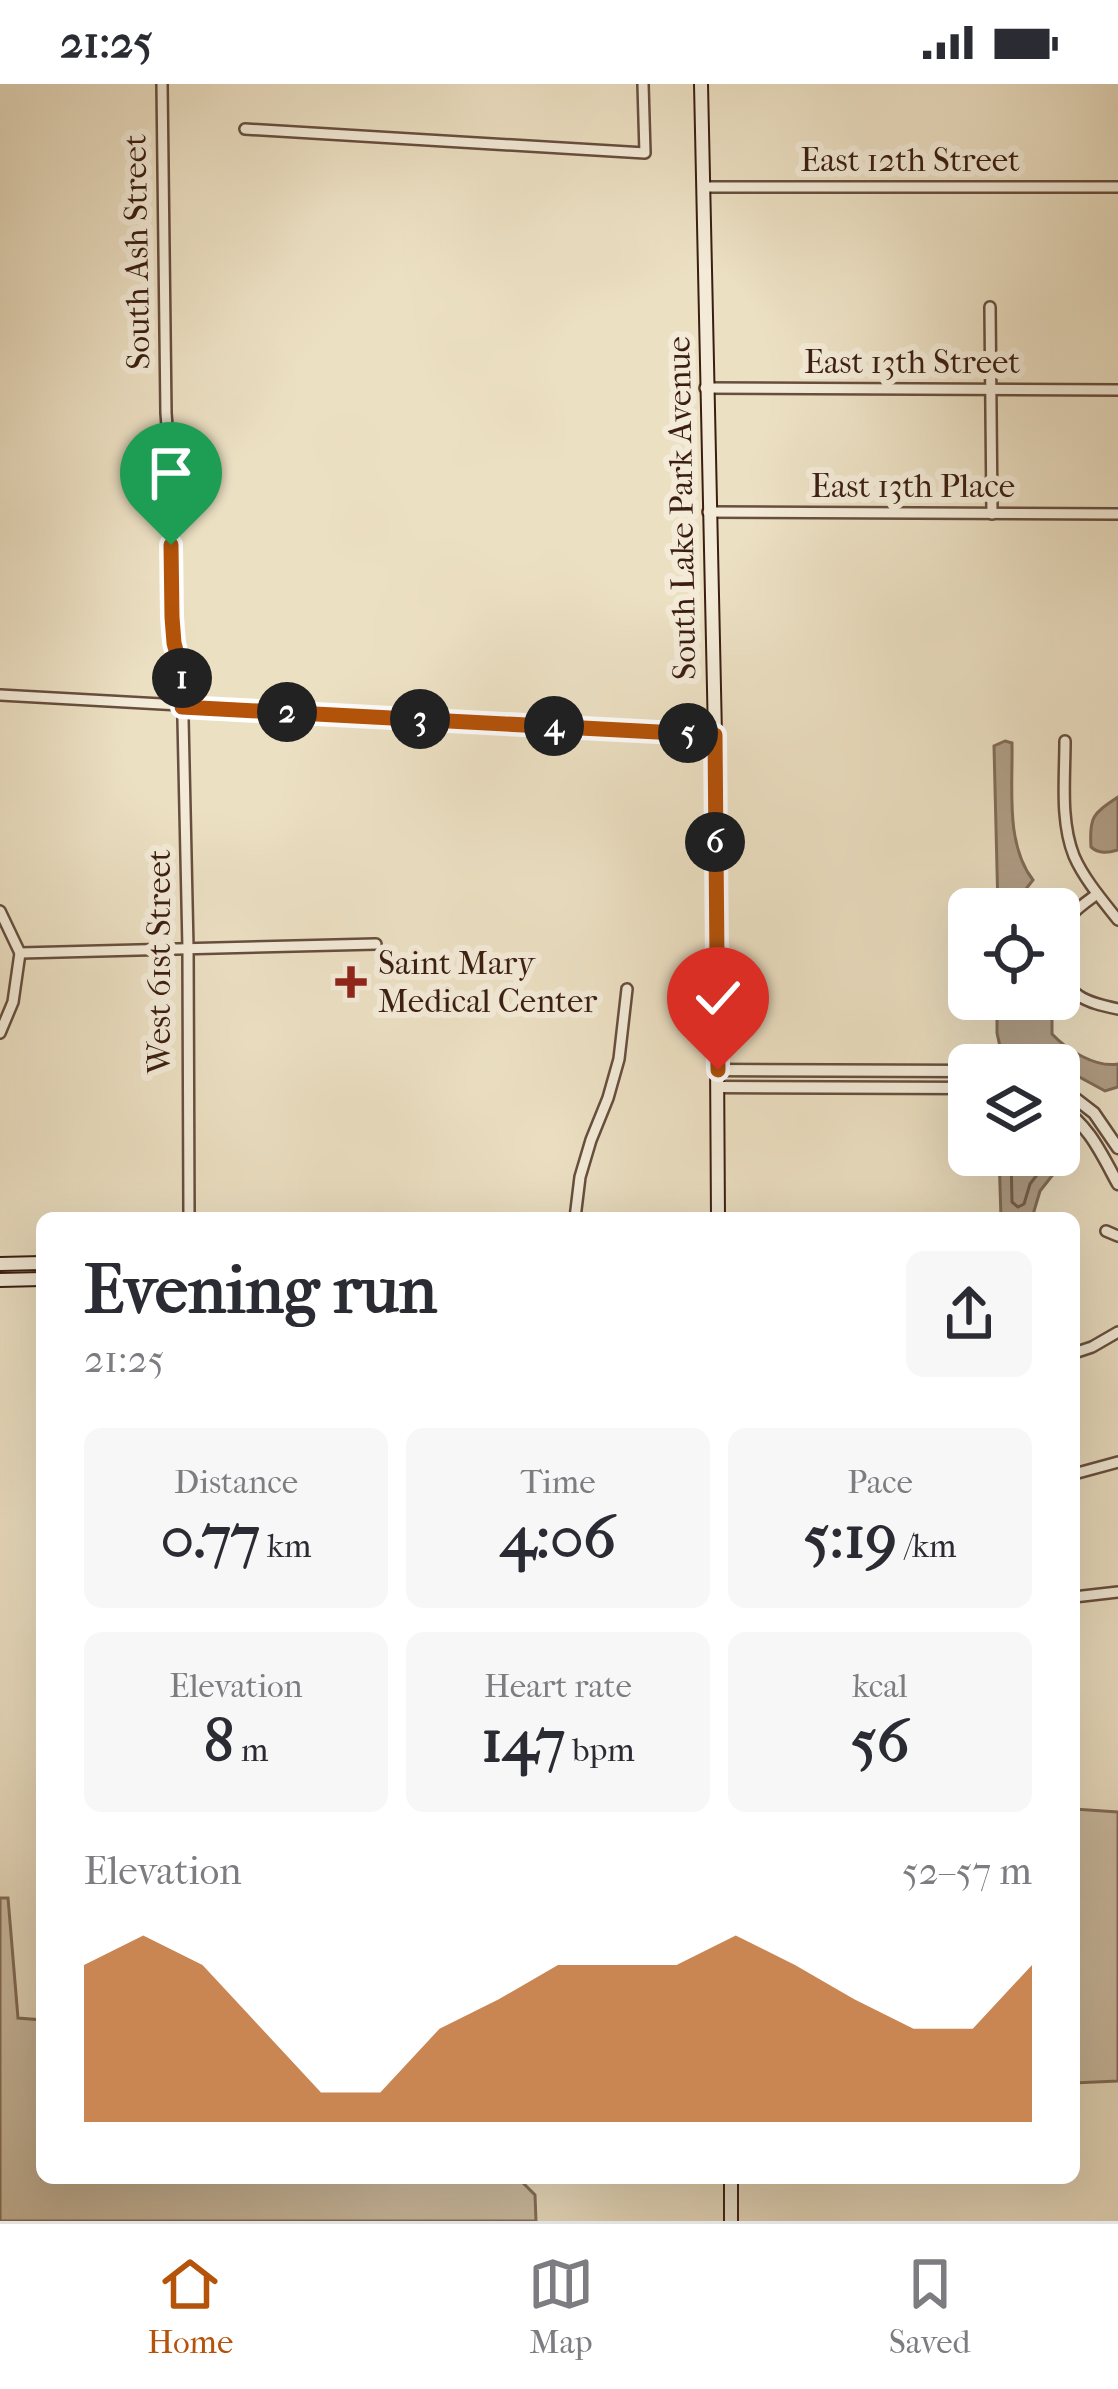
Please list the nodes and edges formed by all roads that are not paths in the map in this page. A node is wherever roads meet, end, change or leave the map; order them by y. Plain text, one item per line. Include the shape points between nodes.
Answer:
1 (162, 84) edge
2 (644, 84) edge
3 (701, 84) edge
4 (245, 129) dead end
5 (703, 187) junction
6 (1118, 187) edge
7 (990, 307) dead end
8 (706, 388) junction
9 (992, 390) junction
10 (1118, 390) edge
11 (708, 512) junction
12 (992, 514) junction
13 (1118, 514) edge
14 (0, 695) edge
15 (182, 707) junction
16 (715, 735) junction
17 (1065, 741) dead end
18 (1097, 894) junction
19 (1080, 906) edge
20 (0, 911) edge
21 (1118, 920) edge
22 (376, 944) dead end
23 (188, 948) junction
24 (20, 953) junction
25 (627, 988) dead end
26 (1080, 997) edge
27 (1118, 1009) edge
28 (0, 1033) edge
29 (718, 1070) junction
30 (862, 1071) junction
31 (948, 1071) edge
32 (719, 1087) junction
33 (862, 1087) junction
34 (948, 1088) edge
35 (1080, 1102) edge
36 (1080, 1121) edge
37 (1118, 1149) edge
38 (1104, 1158) junction
39 (1118, 1184) edge
40 (189, 1212) edge
41 (576, 1212) edge
42 (718, 1212) edge
43 (1106, 1231) dead end
44 (1118, 1236) edge
45 (36, 1263) edge
46 (0, 1264) edge
47 (36, 1279) edge
48 (0, 1280) edge
49 (1117, 1335) edge
50 (1080, 1351) edge
51 (1118, 1462) edge
52 (1080, 1472) edge
53 (1118, 1592) edge
54 (1080, 1597) edge
55 (730, 2184) edge
56 (731, 2221) edge

1 - 15 street, South Ash Street via 172,617
2 - 4 street via 645,153
3 - 5 main road, South Lake Park Avenue
5 - 6 street, East 12th Street
5 - 8 main road, South Lake Park Avenue
7 - 9 street
8 - 9 street, East 13th Street
8 - 11 main road, South Lake Park Avenue
9 - 10 street, East 13th Street
9 - 12 street
11 - 12 street, East 13th Place
11 - 16 main road, South Lake Park Avenue
12 - 13 street, East 13th Place
14 - 15 street
15 - 16 street
15 - 23 street, West 61st Street
16 - 29 main road, South Lake Park Avenue
17 - 18 street via 1065,816 1074,856
18 - 19 street
18 - 21 street
20 - 24 street
22 - 23 street
23 - 24 street
23 - 40 street, West 61st Street
24 - 28 street
25 - 41 street via 619,1059
26 - 27 street
29 - 30 street
29 - 32 main road, South Lake Park Avenue
30 - 31 street
30 - 33 street
32 - 33 street
32 - 42 main road, South Lake Park Avenue
33 - 34 street
35 - 37 street
36 - 38 street
37 - 38 street
38 - 39 street
43 - 44 street
45 - 46 main road
47 - 48 main road
49 - 50 street
51 - 52 street
53 - 54 street
55 - 56 main road

